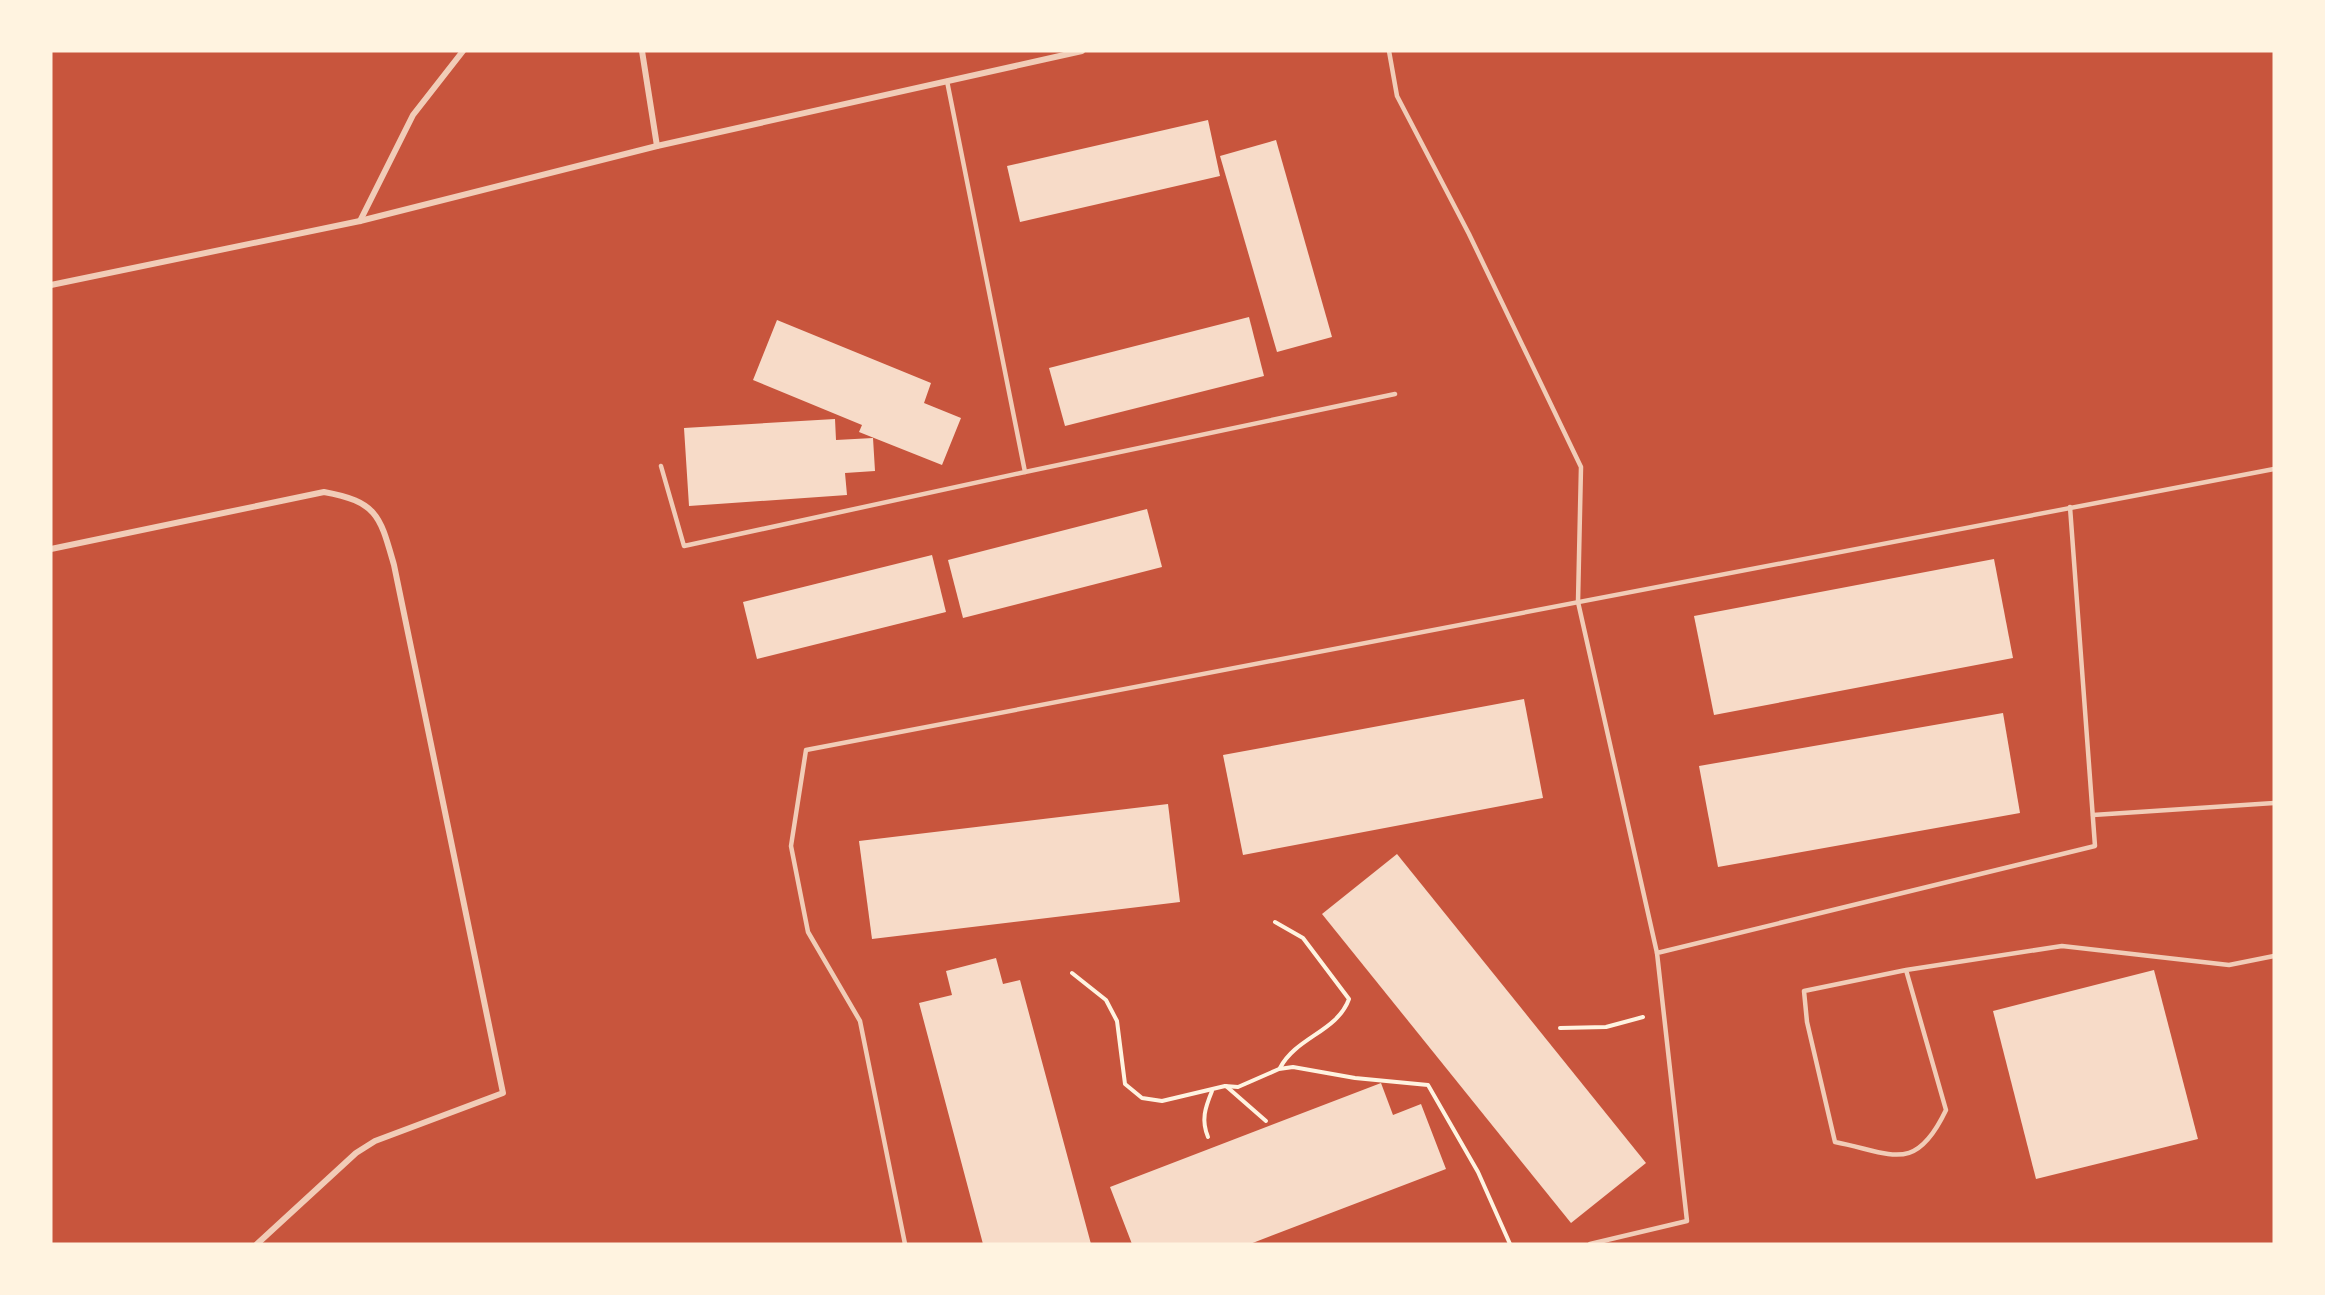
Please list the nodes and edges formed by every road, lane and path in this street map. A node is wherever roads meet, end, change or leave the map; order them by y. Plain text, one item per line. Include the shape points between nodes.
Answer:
1 (463, 51) edge
2 (642, 51) edge
3 (1082, 51) edge
4 (1389, 51) edge
5 (947, 81) junction
6 (657, 146) junction
7 (360, 221) junction
8 (51, 285) edge
9 (1395, 394) dead end
10 (661, 466) dead end
11 (2274, 469) edge
12 (1024, 472) junction
13 (2070, 507) junction
14 (51, 549) edge
15 (1578, 602) junction
16 (2274, 803) edge
17 (2093, 814) junction
18 (1275, 922) dead end
19 (1657, 952) junction
20 (2274, 956) edge
21 (1906, 970) junction
22 (1072, 973) dead end
23 (1664, 1011) junction
24 (1560, 1028) dead end
25 (1279, 1069) junction
26 (1225, 1086) junction
27 (1212, 1090) junction
28 (1266, 1121) dead end
29 (1208, 1137) dead end
30 (256, 1244) edge
31 (905, 1244) edge
32 (1510, 1244) edge
33 (1590, 1244) edge

1 - 7 street via 413,116
2 - 6 street
3 - 5 street
4 - 15 lane via 1397,96 1469,234 1581,467
5 - 6 street
5 - 12 lane
6 - 7 street
7 - 8 street
9 - 12 lane
10 - 12 lane via 684,546
11 - 13 lane
13 - 15 lane
13 - 17 lane
14 - 30 street via 324,492 367,506 382,521 397,576 503,1093 375,1141 356,1153
15 - 19 lane
15 - 31 lane via 806,750 791,846 808,932 860,1021
16 - 17 lane
17 - 19 lane via 2095,846
18 - 25 path via 1302,938 1349,999 1337,1020 1286,1055
19 - 23 lane
20 - 21 lane via 2229,964 2062,946
21 - 21 lane via 1804,991 1807,1022 1835,1142 1894,1156 1912,1154 1935,1134 1946,1110
22 - 27 path via 1106,1000 1117,1022 1125,1084 1142,1098 1162,1101
23 - 24 path via 1606,1027
23 - 33 lane via 1687,1221
25 - 26 path via 1238,1087
25 - 32 path via 1293,1067 1428,1085 1478,1173
26 - 27 path
26 - 28 path
27 - 29 path via 1204,1110 1203,1125

